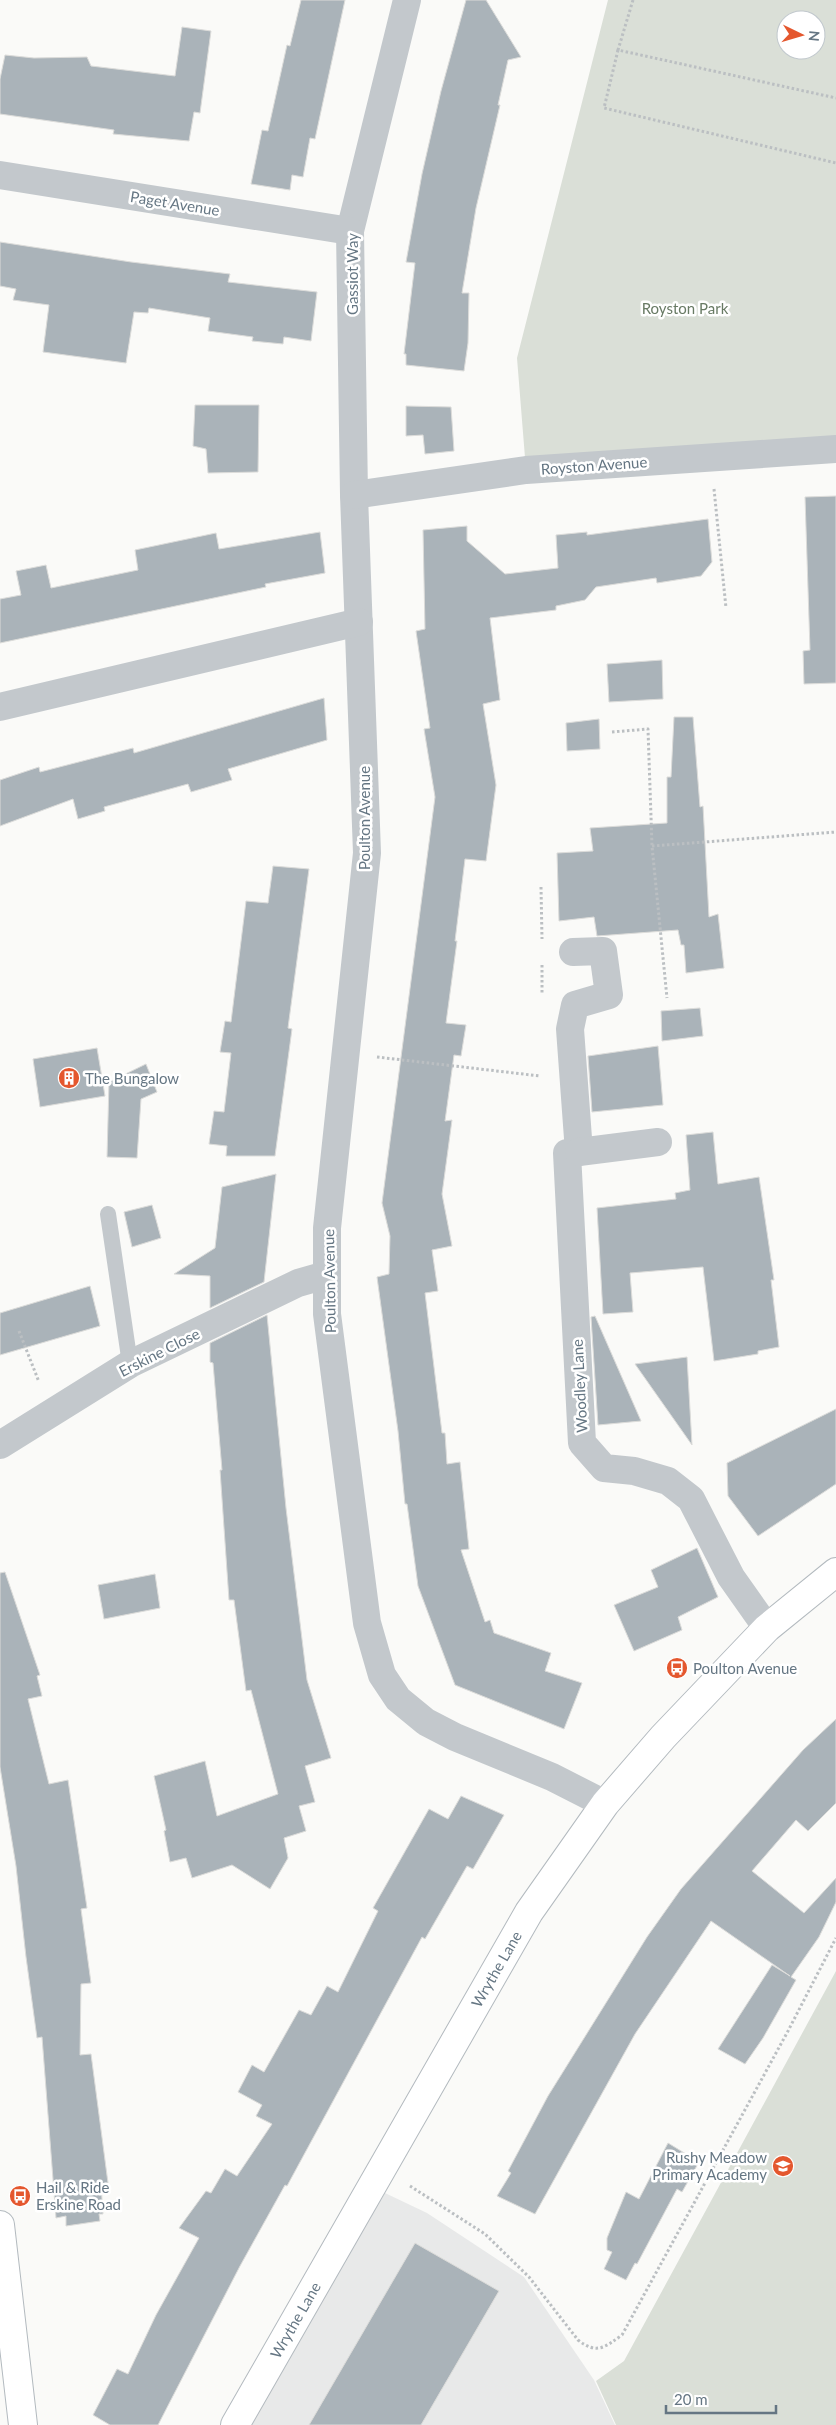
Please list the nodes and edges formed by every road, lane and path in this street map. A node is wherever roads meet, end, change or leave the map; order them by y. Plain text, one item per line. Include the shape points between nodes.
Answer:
1 (407, 0) edge
2 (633, 0) edge
3 (618, 50) junction
4 (836, 98) edge
5 (836, 163) edge
6 (0, 175) edge
7 (350, 231) junction
8 (836, 449) edge
9 (711, 458) junction
10 (354, 495) junction
11 (726, 608) dead end
12 (359, 622) junction
13 (0, 707) edge
14 (612, 732) dead end
15 (836, 832) edge
16 (652, 846) junction
17 (573, 952) dead end
18 (667, 998) dead end
19 (344, 1053) junction
20 (543, 1076) dead end
21 (658, 1142) dead end
22 (579, 1152) junction
23 (108, 1214) dead end
24 (326, 1275) junction
25 (19, 1332) dead end
26 (130, 1364) junction
27 (52, 1413) junction
28 (0, 1445) edge
29 (836, 1572) edge
30 (767, 1628) junction
31 (605, 1804) junction
32 (836, 1938) edge
33 (380, 2172) junction
34 (0, 2225) edge
35 (23, 2425) edge
36 (235, 2425) edge

1 - 7 street, Gassiot Way
2 - 3 path
3 - 4 path
3 - 5 path via 604,108
6 - 7 street, Paget Avenue
7 - 10 street, Gassiot Way
8 - 9 street, Royston Avenue
9 - 10 street, Royston Avenue via 526,470
9 - 11 path
10 - 12 street, Poulton Avenue
12 - 13 street
12 - 19 street, Poulton Avenue via 368,853
14 - 16 path via 648,729
15 - 16 path
16 - 18 path
17 - 22 street via 603,951 609,995 575,1005 570,1029
19 - 20 path
19 - 24 street, Poulton Avenue via 327,1228
21 - 22 street
22 - 30 street, Woodley Lane via 567,1153 582,1443 604,1468 634,1471 668,1481 691,1499 730,1577
23 - 26 lane
24 - 26 street, Erskine Close via 298,1283
24 - 31 street, Poulton Avenue via 327,1314 367,1623 382,1675 398,1699 426,1722 552,1776
25 - 27 path
26 - 27 street, Erskine Close
27 - 28 street, Erskine Close
29 - 30 main road, Wrythe Lane
30 - 31 main road, Wrythe Lane via 663,1737
31 - 33 main road, Wrythe Lane via 529,1912
32 - 33 path via 622,2335 601,2349 587,2348 578,2340 529,2277 485,2234 415,2188
33 - 36 main road, Wrythe Lane
34 - 35 main road

